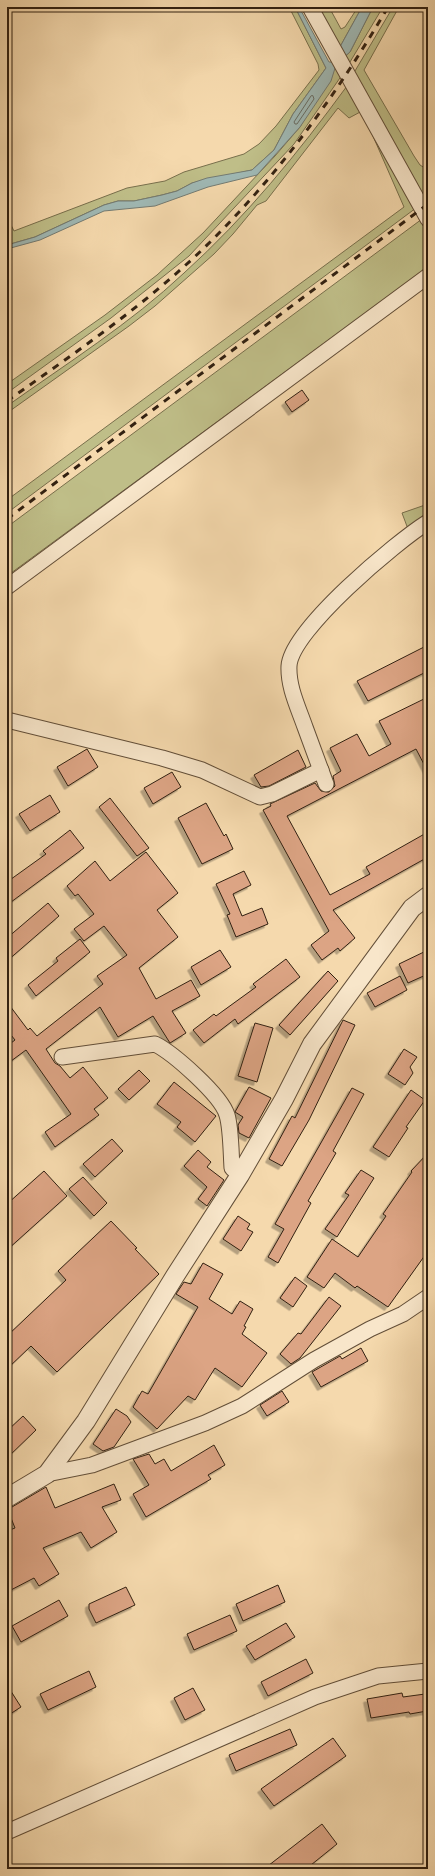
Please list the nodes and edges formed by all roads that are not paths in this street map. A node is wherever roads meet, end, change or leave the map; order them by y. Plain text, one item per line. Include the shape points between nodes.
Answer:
1 (310, 7) edge
2 (428, 219) edge
3 (428, 276) edge
4 (428, 522) edge
5 (7, 587) edge
6 (7, 720) edge
7 (428, 896) edge
8 (62, 1057) dead end
9 (240, 1175) junction
10 (428, 1297) edge
11 (47, 1474) junction
12 (7, 1498) edge
13 (428, 1671) edge
14 (7, 1832) edge

1 - 2 street
3 - 5 street
4 - 6 street via 411,533 347,589 299,640 292,654 289,665 291,688 323,777 260,798 202,770
7 - 9 street via 412,908 312,1044
8 - 9 street via 154,1044 164,1049 176,1057 220,1102 227,1115 232,1168
9 - 11 street via 86,1421
10 - 11 street via 403,1314 314,1360 242,1406 205,1423 92,1465
11 - 12 street
13 - 14 street via 378,1676 315,1697

